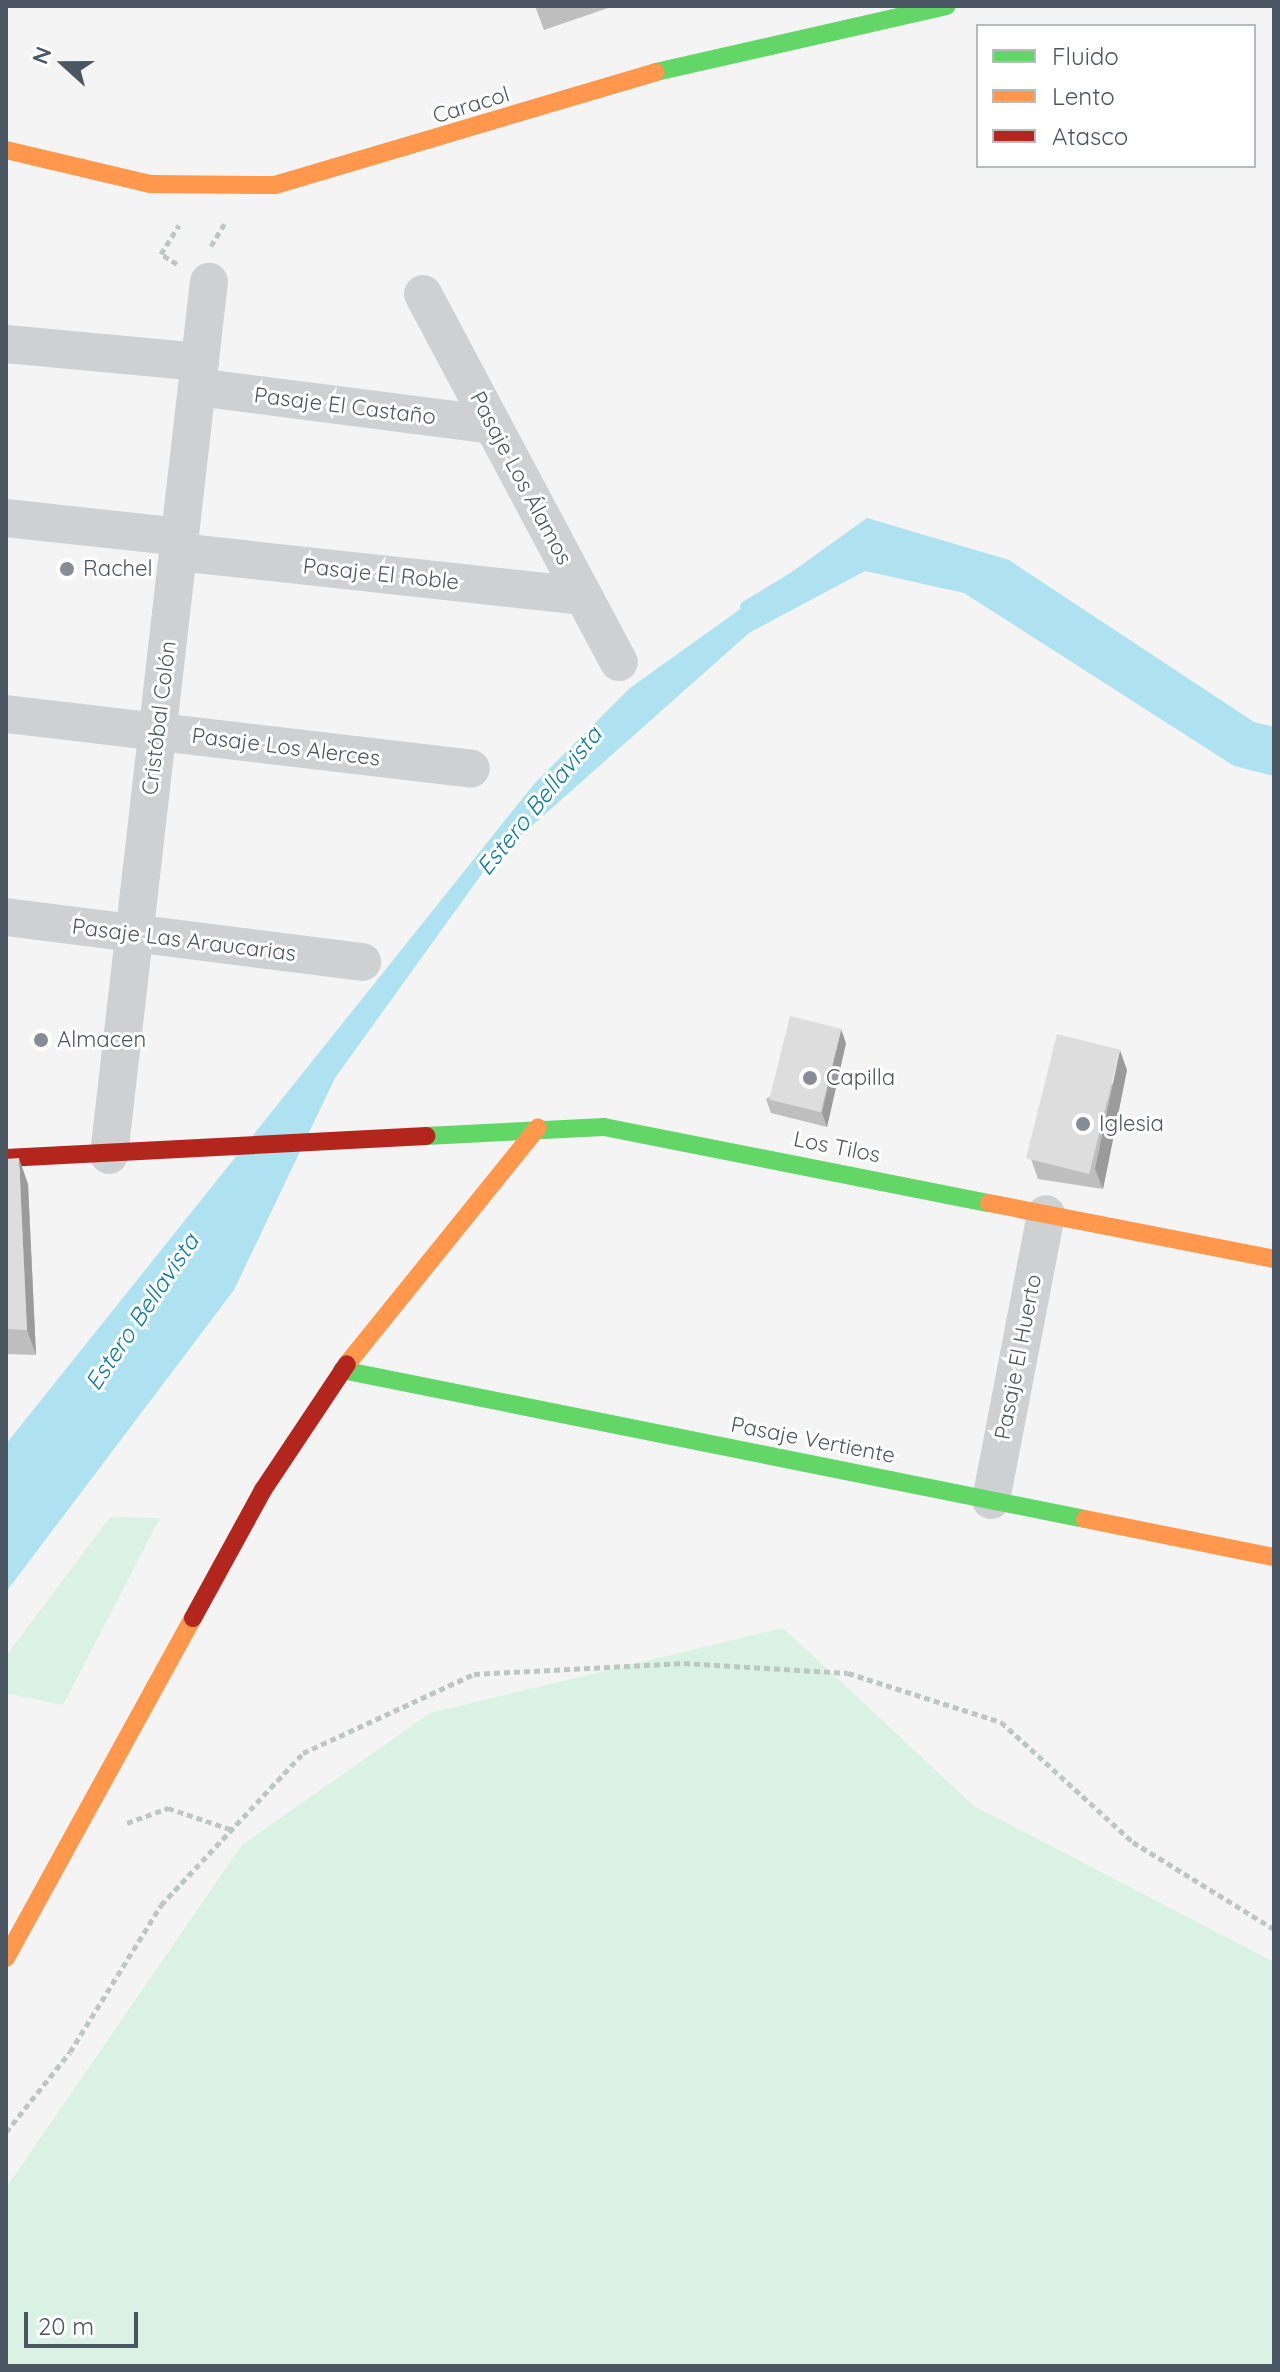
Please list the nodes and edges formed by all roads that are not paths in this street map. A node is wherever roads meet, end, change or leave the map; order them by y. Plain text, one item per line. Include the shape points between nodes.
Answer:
1 (947, 6) edge
2 (6, 150) edge
3 (209, 282) road end
4 (423, 294) dead end
5 (6, 344) edge
6 (199, 374) junction
7 (493, 425) junction
8 (6, 518) edge
9 (179, 544) junction
10 (584, 596) junction
11 (619, 662) dead end
12 (6, 714) edge
13 (157, 732) junction
14 (471, 769) dead end
15 (6, 917) edge
16 (134, 934) junction
17 (362, 962) dead end
18 (538, 1127) junction
19 (109, 1155) junction
20 (6, 1158) edge
21 (1046, 1214) junction
22 (1274, 1259) edge
23 (342, 1370) junction
24 (991, 1500) junction
25 (1274, 1557) edge
26 (6, 1958) edge

1 - 2 street, Caracol via 687,63 311,179 194,188
3 - 6 street, Cristóbal Colón
4 - 7 street, Pasaje Los Álamos
5 - 6 street, Pasaje El Castaño
6 - 7 street, Pasaje El Castaño
6 - 9 street, Cristóbal Colón
7 - 10 street, Pasaje Los Álamos
8 - 9 street, Pasaje El Roble
9 - 10 street, Pasaje El Roble
9 - 13 street, Cristóbal Colón
10 - 11 street, Pasaje Los Álamos
12 - 13 street, Pasaje Los Alerces
13 - 14 street, Pasaje Los Alerces
13 - 16 street, Cristóbal Colón
15 - 16 street, Pasaje Las Araucarias
16 - 17 street, Pasaje Las Araucarias
16 - 19 street, Cristóbal Colón
18 - 19 street, Los Tilos
18 - 21 street, Los Tilos via 628,1130
18 - 23 street
19 - 20 street, Los Tilos
21 - 22 street, Los Tilos
21 - 24 street, Pasaje El Huerto
23 - 24 street, Pasaje Vertiente
23 - 26 street via 211,1577
24 - 25 street, Pasaje Vertiente

